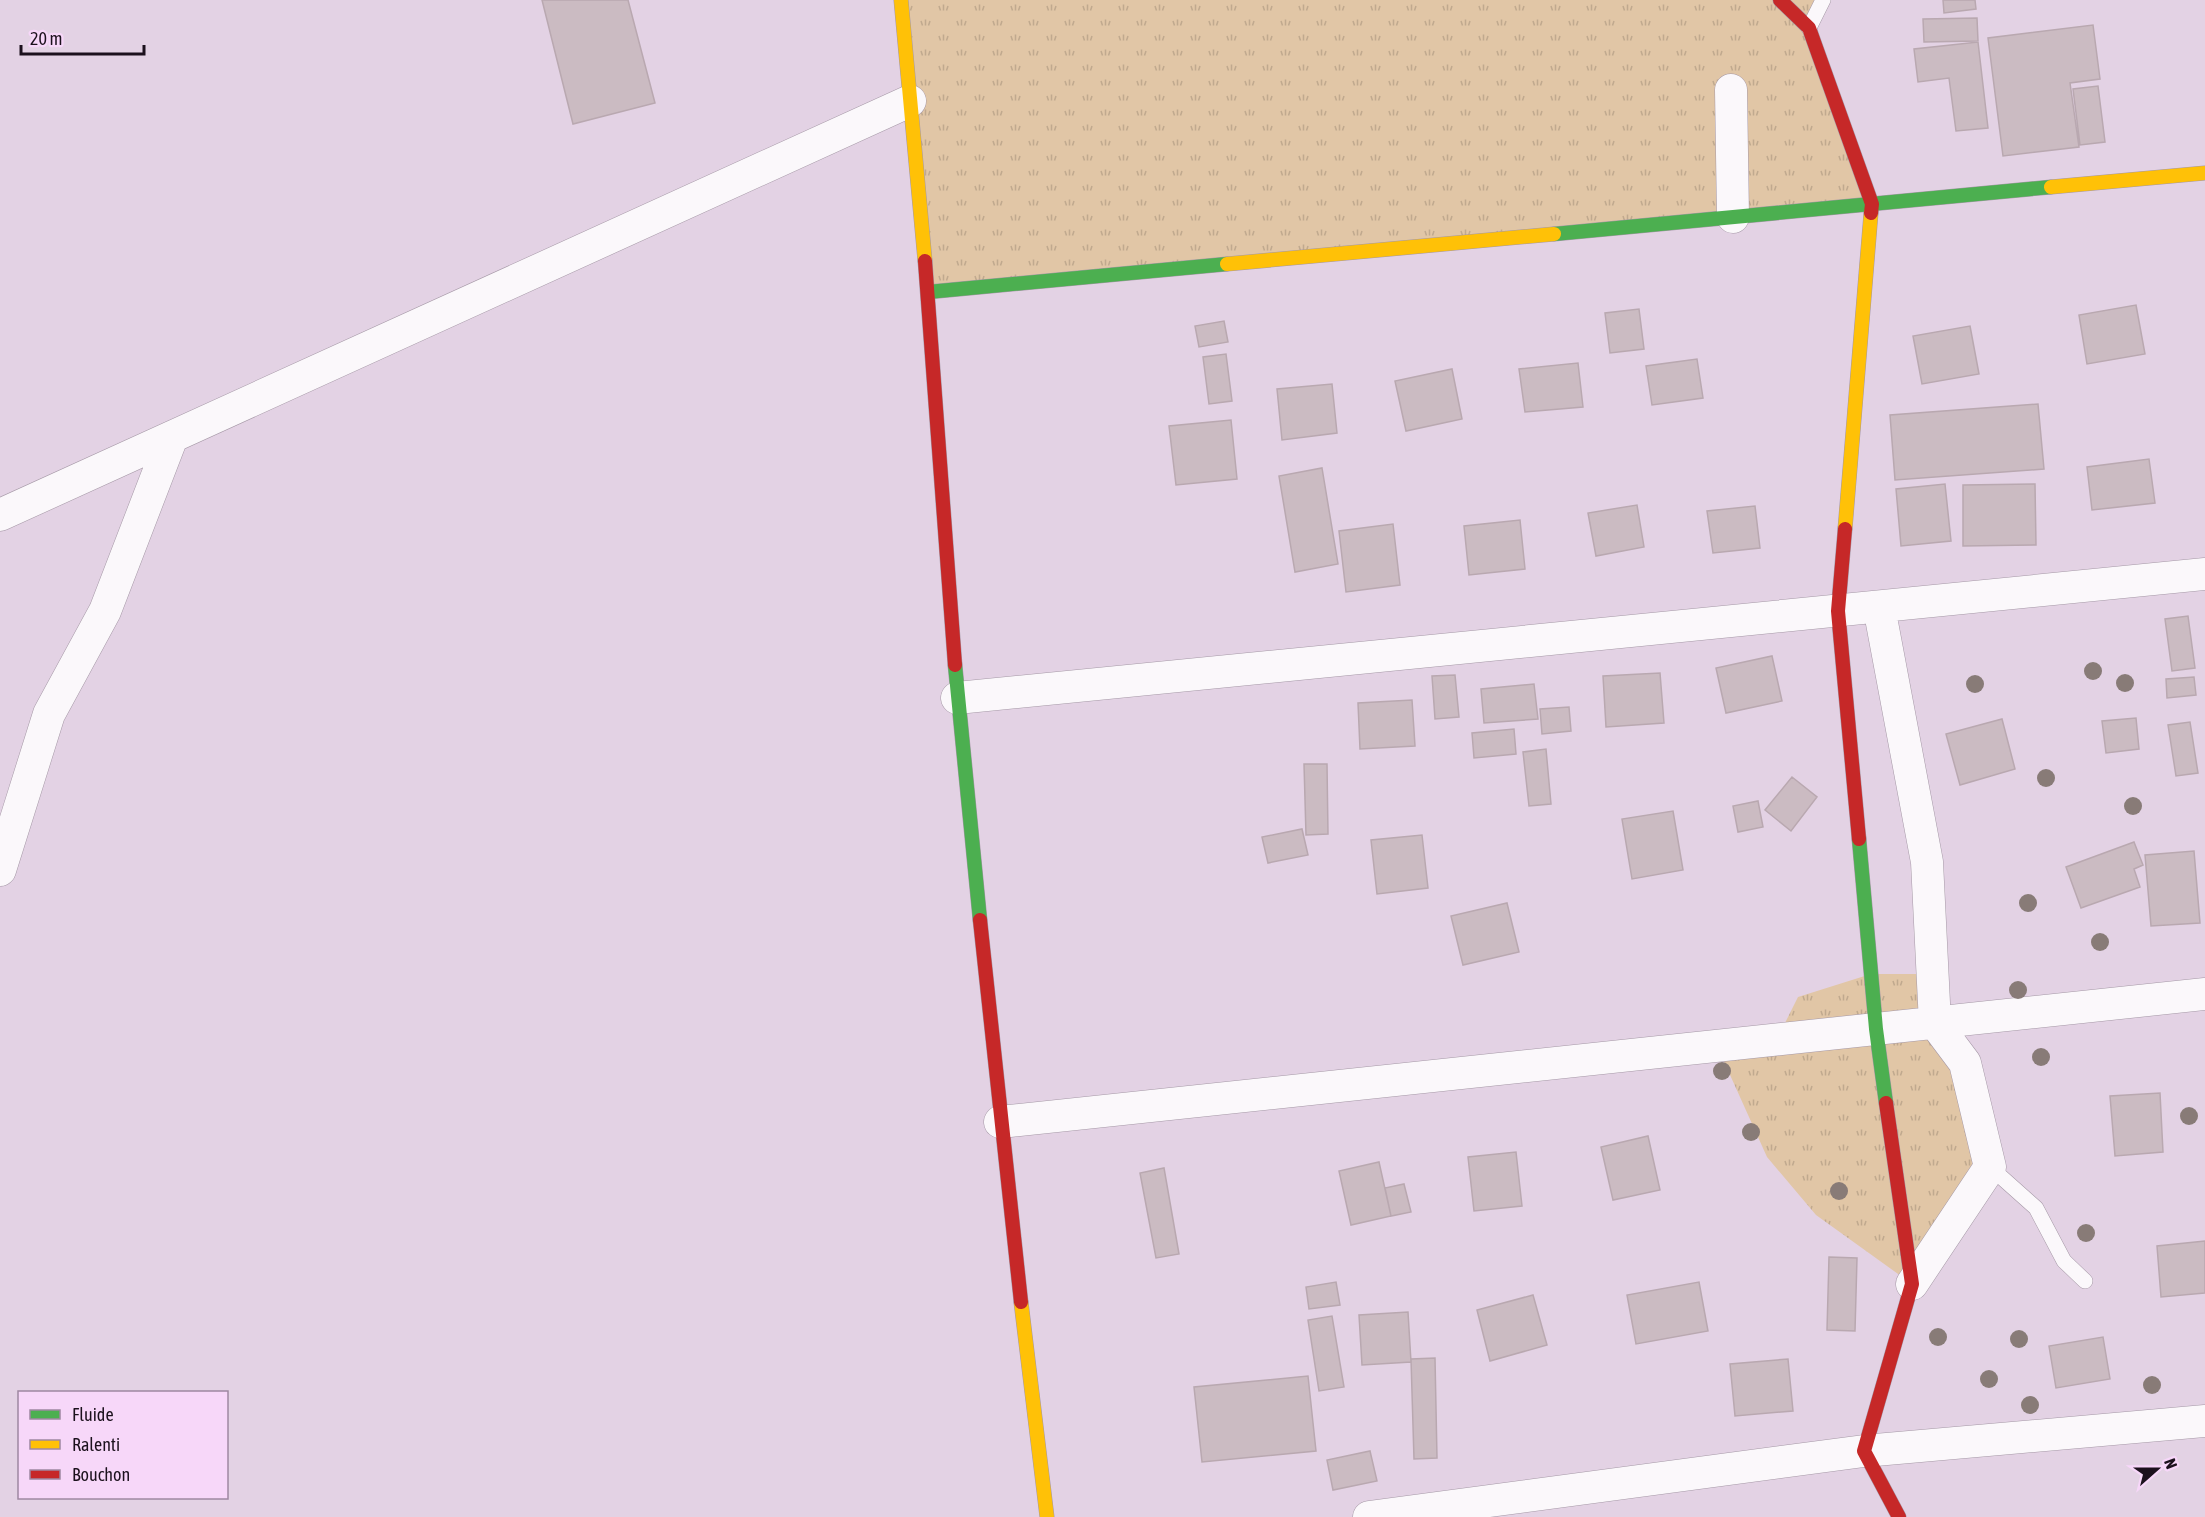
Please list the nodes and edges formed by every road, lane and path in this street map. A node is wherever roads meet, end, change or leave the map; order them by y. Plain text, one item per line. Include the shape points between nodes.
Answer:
1 (901, 0) edge
2 (1780, 0) edge
3 (1823, 0) edge
4 (1809, 28) junction
5 (1731, 90) dead end
6 (910, 101) junction
7 (2205, 173) edge
8 (1872, 204) junction
9 (1734, 217) junction
10 (928, 291) junction
11 (172, 437) junction
12 (0, 515) edge
13 (2205, 574) edge
14 (1879, 606) junction
15 (1838, 611) junction
16 (957, 698) junction
17 (0, 870) edge
18 (2205, 994) edge
19 (1935, 1023) junction
20 (1876, 1029) junction
21 (1000, 1122) junction
22 (1990, 1167) junction
23 (2085, 1281) dead end
24 (1912, 1284) junction
25 (2205, 1421) edge
26 (1864, 1451) junction
27 (1047, 1517) edge
28 (1369, 1517) edge
29 (1899, 1517) edge

1 - 6 street
2 - 4 street
3 - 4 lane
4 - 8 street
5 - 9 street
6 - 10 street
6 - 11 street
7 - 8 street
8 - 9 street
8 - 15 street
9 - 10 street
10 - 16 street
11 - 12 street
11 - 17 street via 105,611 49,714
13 - 14 street
14 - 15 street
14 - 19 street via 1927,862
15 - 16 street
15 - 20 street
16 - 21 street
18 - 19 street
19 - 20 street
19 - 22 street via 1965,1063
20 - 21 street
20 - 24 street
21 - 27 street
22 - 23 lane via 2036,1208 2064,1261
22 - 24 street
24 - 26 street
25 - 26 street
26 - 28 street
26 - 29 street

